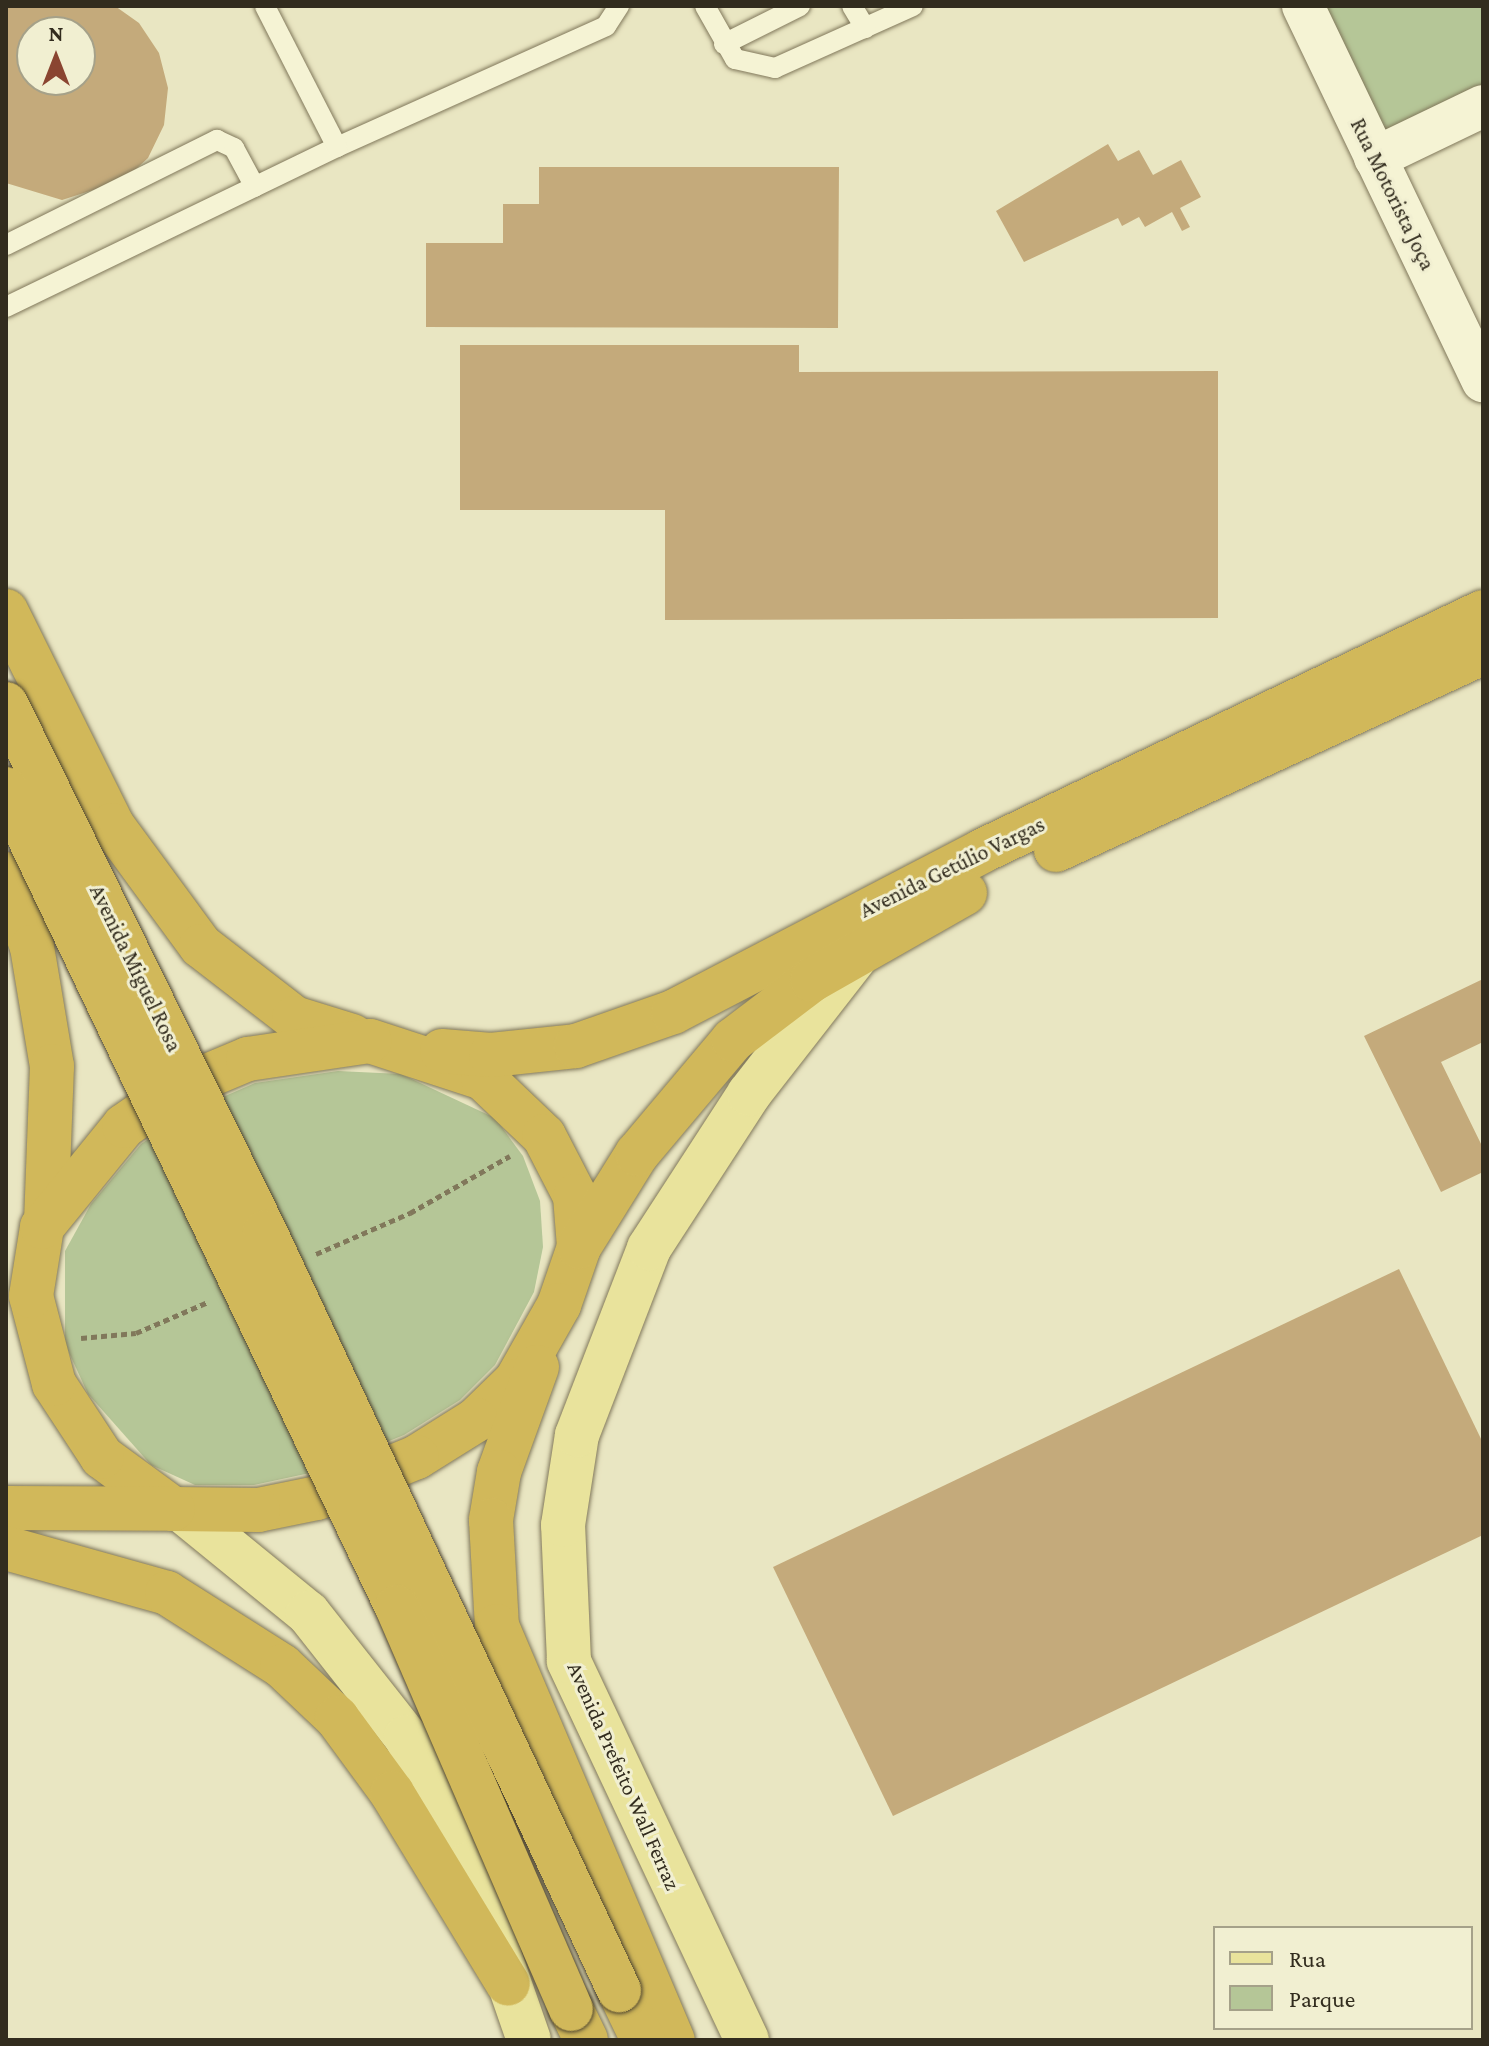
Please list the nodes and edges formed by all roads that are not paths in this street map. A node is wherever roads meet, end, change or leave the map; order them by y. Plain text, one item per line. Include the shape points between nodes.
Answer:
1 (265, 6) edge
2 (619, 6) edge
3 (705, 6) edge
4 (800, 6) edge
5 (852, 6) edge
6 (913, 6) edge
7 (1303, 6) edge
8 (865, 28) junction
9 (724, 44) junction
10 (1483, 106) edge
11 (337, 147) junction
12 (1375, 158) junction
13 (255, 187) junction
14 (6, 245) edge
15 (6, 307) edge
16 (1479, 364) edge
17 (6, 611) edge
18 (1483, 612) edge
19 (1483, 653) edge
20 (6, 704) edge
21 (6, 789) edge
22 (6, 874) edge
23 (858, 954) junction
24 (388, 1045) junction
25 (44, 1224) junction
26 (579, 1247) junction
27 (6, 1270) edge
28 (559, 1305) junction
29 (6, 1508) edge
30 (179, 1511) junction
31 (6, 1548) edge
32 (508, 1984) junction
33 (578, 2024) edge
34 (529, 2040) edge
35 (643, 2040) edge
36 (673, 2040) edge
37 (747, 2040) edge

1 - 11 lane
2 - 11 lane via 606,26
3 - 9 lane
4 - 9 lane
5 - 8 lane
6 - 8 lane
7 - 12 street, Rua Motorista Joça
8 - 9 lane via 775,68 748,66
10 - 12 street
11 - 13 lane
12 - 16 street, Rua Motorista Joça
13 - 14 lane via 234,148 217,140
13 - 15 lane
17 - 24 highway via 112,825 201,946 294,1018
18 - 24 highway, Avenida Getúlio Vargas via 982,851 673,1012 576,1046 532,1053
19 - 23 highway, Avenida Getúlio Vargas via 1001,875
20 - 35 highway, Avenida Miguel Rosa, bridge via 265,1232
21 - 33 highway, Avenida Miguel Rosa, bridge via 397,1607
22 - 25 highway via 32,947 52,1066
23 - 26 highway, Avenida Getúlio Vargas via 783,1000 700,1074
23 - 37 main road, Avenida Prefeito Wall Ferraz via 749,1094 649,1248 577,1435 563,1525 569,1661
24 - 25 highway via 248,1059 181,1087 124,1126
24 - 26 highway via 483,1078 512,1098 562,1163 575,1196
25 - 27 highway
25 - 30 highway via 31,1296 54,1384 102,1457
26 - 28 highway
28 - 30 highway via 516,1381 476,1420 417,1457 317,1498
28 - 36 highway via 499,1472 491,1520 497,1626
29 - 30 highway
30 - 32 main road via 308,1613 406,1737 468,1864
31 - 32 highway via 167,1593 282,1666 337,1718 376,1771
32 - 34 main road

